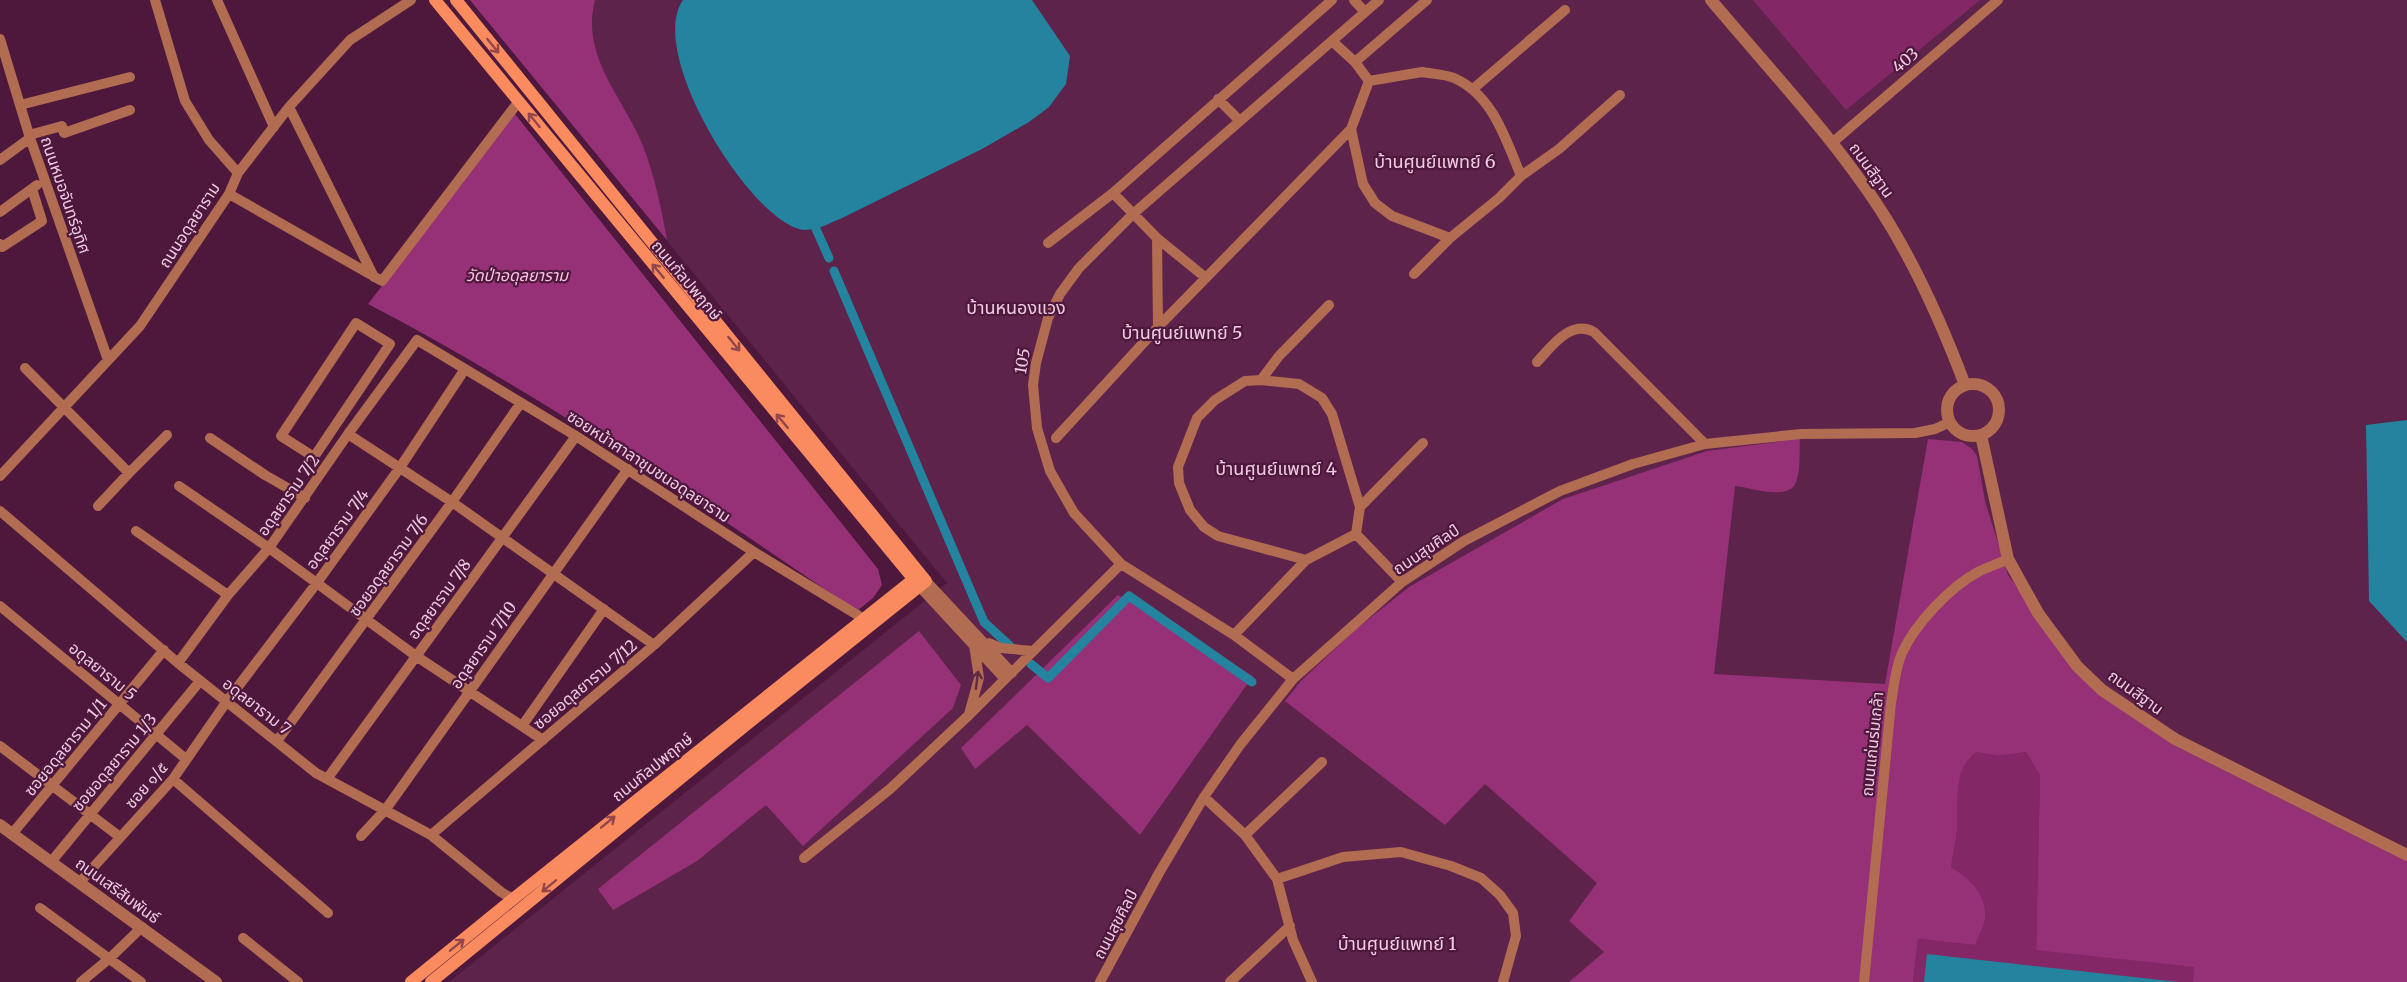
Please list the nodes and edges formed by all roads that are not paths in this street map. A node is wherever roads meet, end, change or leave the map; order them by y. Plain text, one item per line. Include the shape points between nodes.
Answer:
1 (155, 0) edge
2 (217, 0) edge
3 (411, 0) edge
4 (435, 0) edge
5 (456, 0) edge
6 (1332, 0) edge
7 (1354, 0) edge
8 (1379, 0) edge
9 (1427, 0) edge
10 (1711, 0) edge
11 (1998, 0) edge
12 (1565, 10) dead end
13 (1365, 12) junction
14 (0, 39) edge
15 (1332, 41) junction
16 (1355, 62) junction
17 (130, 77) dead end
18 (1369, 81) junction
19 (1473, 89) junction
20 (1620, 94) dead end
21 (1218, 99) junction
22 (519, 100) junction
23 (20, 105) junction
24 (289, 106) junction
25 (130, 110) dead end
26 (1240, 121) junction
27 (274, 127) junction
28 (1351, 129) junction
29 (30, 136) junction
30 (1832, 143) junction
31 (0, 160) edge
32 (238, 173) junction
33 (1521, 176) junction
34 (45, 180) junction
35 (32, 189) junction
36 (611, 191) junction
37 (1113, 193) junction
38 (229, 194) junction
39 (599, 200) junction
40 (0, 212) edge
41 (1132, 214) junction
42 (1157, 238) junction
43 (1450, 238) junction
44 (1048, 243) dead end
45 (0, 244) edge
46 (1414, 274) dead end
47 (375, 277) junction
48 (1206, 278) junction
49 (1329, 305) dead end
50 (1158, 327) junction
51 (417, 340) joint
52 (108, 360) junction
53 (1537, 362) dead end
54 (24, 368) dead end
55 (465, 369) junction
56 (1261, 380) junction
57 (1965, 385) junction
58 (354, 398) junction
59 (520, 404) junction
60 (63, 408) junction
61 (368, 408) junction
62 (1950, 422) junction
63 (348, 434) junction
64 (167, 435) dead end
65 (1981, 435) junction
66 (576, 436) junction
67 (210, 438) dead end
68 (1056, 438) dead end
69 (1423, 442) dead end
70 (1704, 444) junction
71 (399, 469) junction
72 (628, 469) junction
73 (129, 473) junction
74 (0, 476) edge
75 (178, 486) dead end
76 (305, 498) junction
77 (452, 502) junction
78 (98, 507) dead end
79 (1360, 507) junction
80 (0, 511) edge
81 (136, 531) dead end
82 (1356, 534) junction
83 (502, 538) junction
84 (269, 548) junction
85 (754, 552) junction
86 (1306, 560) junction
87 (2008, 560) junction
88 (1121, 564) junction
89 (553, 573) junction
90 (920, 580) junction
91 (1402, 582) junction
92 (316, 584) junction
93 (228, 595) junction
94 (0, 606) edge
95 (604, 609) junction
96 (864, 619) junction
97 (366, 620) junction
98 (1234, 635) junction
99 (977, 641) junction
100 (654, 645) junction
101 (164, 650) junction
102 (1033, 651) junction
103 (416, 656) junction
104 (178, 663) junction
105 (1008, 676) junction
106 (1293, 679) junction
107 (201, 681) junction
108 (469, 691) junction
109 (227, 701) junction
110 (120, 705) junction
111 (969, 715) junction
112 (522, 726) junction
113 (156, 735) junction
114 (543, 740) junction
115 (277, 741) junction
116 (0, 746) edge
117 (186, 759) junction
118 (1322, 762) dead end
119 (173, 779) junction
120 (327, 779) junction
121 (53, 786) junction
122 (1204, 797) junction
123 (386, 809) junction
124 (90, 814) junction
125 (0, 825) edge
126 (12, 834) junction
127 (431, 835) junction
128 (1245, 835) junction
129 (361, 836) dead end
130 (120, 837) junction
131 (2404, 852) edge
132 (804, 858) dead end
133 (51, 862) junction
134 (1277, 879) junction
135 (80, 882) junction
136 (513, 899) junction
137 (40, 908) dead end
138 (328, 913) dead end
139 (1290, 926) junction
140 (142, 927) junction
141 (243, 938) dead end
142 (110, 958) junction
143 (81, 982) edge
144 (141, 982) edge
145 (216, 982) edge
146 (298, 982) edge
147 (411, 982) edge
148 (431, 982) edge
149 (1100, 982) edge
150 (1230, 982) edge
151 (1312, 982) edge
152 (1503, 982) edge
153 (1864, 982) edge

1 - 32 street via 185,101 209,140
2 - 27 street
3 - 24 street, ถนนอดุลยาราม via 350,40
4 - 22 main road, ถนนกัลปพฤกษ์
5 -> 36 main road, ถนนกัลปพฤกษ์
6 - 21 street
7 - 13 street
8 - 13 street, 105
9 - 16 street
10 - 30 street, ถนนสีฐาน
11 - 30 street, 403
12 - 19 street
13 - 15 street, 105
14 - 23 street, ถนนหมอจันทร์อุทิศ
15 - 16 street
15 - 26 street, 105
16 - 18 street
17 - 23 street
18 - 19 street via 1422,72 1453,78
18 - 28 street
19 - 33 street via 1495,117
20 - 33 street via 1559,149
21 - 26 street
21 - 37 street
39 -> 22 main road, ถนนกัลปพฤกษ์
22 - 47 street via 382,280
23 - 29 street, ถนนหมอจันทร์อุทิศ
24 - 27 street, ถนนอดุลยาราม
24 - 47 street
25 - 29 street via 64,133 62,126
26 - 41 street, 105
27 - 32 street, ถนนอดุลยาราม
28 - 43 street via 1363,184 1375,203 1399,219
28 - 48 street
29 - 31 street
29 - 34 street, ถนนหมอจันทร์อุทิศ
30 - 57 street, ถนนสีฐาน via 1897,237
32 - 38 street, ถนนอดุลยาราม
33 - 43 street
34 - 35 street
34 - 52 street, ถนนหมอจันทร์อุทิศ
35 - 40 street
35 - 45 street via 42,221 2,247
36 - 39 main road
36 -> 90 main road, ถนนกัลปพฤกษ์
37 - 41 street
37 - 44 street
38 - 47 street
38 - 52 street, ถนนอดุลยาราม via 140,326
90 -> 39 main road, ถนนกัลปพฤกษ์
41 - 42 street
41 - 88 street, 105 via 1079,268 1060,294 1041,341 1033,386 1037,428 1050,471 1074,513
42 - 48 street
42 - 50 street
43 - 46 street
48 - 50 street
49 - 56 street
50 - 68 street
51 - 55 street, ซอยหน้าศาลาชุมชนอดุลยาราม
51 - 61 street, อดุลยาราม 7/2
52 - 60 street, ถนนอดุลยาราม
53 - 70 street via 1570,331 1587,329
54 - 60 street
55 - 59 street, ซอยหน้าศาลาชุมชนอดุลยาราม
55 - 71 street, อดุลยาราม 7/4
56 - 79 street via 1299,384 1322,398 1332,414
56 - 86 street via 1245,381 1215,400 1197,418 1178,467 1179,483 1190,510 1218,536
57 - 62 street via 1957,389 1948,404
57 - 65 street via 1986,387 1999,404 1994,426
58 - 58 street via 314,457 281,436 356,323 390,344
58 - 61 street
59 - 66 street, ซอยหน้าศาลาชุมชนอดุลยาราม
59 - 77 street, ซอยอดุลยาราม 7/6
60 - 73 street
60 - 74 street, ถนนอดุลยาราม
61 - 63 street, อดุลยาราม 7/2
62 - 65 street via 1959,432
62 - 70 street, ถนนสุขศิลป์ via 1915,433 1801,434
63 - 71 street
63 - 76 street, อดุลยาราม 7/2
64 - 73 street
65 - 87 street, ถนนสีฐาน
66 - 72 street, ซอยหน้าศาลาชุมชนอดุลยาราม
66 - 83 street, อดุลยาราม 7/8
67 - 76 street
69 - 79 street
70 - 91 street, ถนนสุขศิลป์ via 1633,464 1560,492 1464,541
71 - 77 street
71 - 92 street, อดุลยาราม 7/4
72 - 85 street, ซอยหน้าศาลาชุมชนอดุลยาราม
72 - 89 street, อดุลยาราม 7/10
73 - 78 street
75 - 84 street
76 - 84 street, อดุลยาราม 7/2
77 - 83 street
77 - 97 street, ซอยอดุลยาราม 7/6
79 - 82 street
80 - 101 street, อดุลยาราม 7
81 - 93 street
82 - 86 street
82 - 91 street
83 - 89 street
83 - 103 street, อดุลยาราม 7/8
84 - 92 street
84 - 93 street, อดุลยาราม 7/2
85 - 96 street, ซอยหน้าศาลาชุมชนอดุลยาราม
85 - 100 street, ซอยอดุลยาราม 7/12
86 - 98 street
87 - 131 street, ถนนสีฐาน via 2052,634 2102,690 2175,739
87 - 153 street, ถนนแก่นร่มเกล้า via 1977,573 1927,616 1903,653 1895,675
88 - 98 street, 105
88 - 102 street
89 - 95 street
89 - 108 street, อดุลยาราม 7/10
90 - 96 main road, ถนนกัลปพฤกษ์
90 - 99 street
90 -> 148 main road, ถนนกัลปพฤกษ์
91 - 106 street, ถนนสุขศิลป์
92 - 97 street
92 - 109 street, อดุลยาราม 7/4
93 - 104 street, อดุลยาราม 7/2
94 - 110 street, อดุลยาราม 5
95 - 100 street
95 - 112 street
136 -> 96 main road, ถนนกัลปพฤกษ์
97 - 103 street
97 - 115 street, ซอยอดุลยาราม 7/6
98 - 106 street, 105
99 - 102 street
99 - 105 street
111 -> 99 street via 979,678
100 - 114 street, ซอยอดุลยาราม 7/12
101 - 104 street, อดุลยาราม 7
101 - 110 street, ซอยอดุลยาราม 1/1
102 - 105 street
103 - 108 street
103 - 120 street, อดุลยาราม 7/8
104 - 107 street, อดุลยาราม 7
105 - 111 street
106 - 122 street, ถนนสุขศิลป์
107 - 109 street, อดุลยาราม 7
107 - 113 street, ซอยอดุลยาราม 1/3
108 - 112 street
108 - 123 street, อดุลยาราม 7/10
109 - 115 street, อดุลยาราม 7
109 - 117 street, ซอย ๑/๕
110 - 113 street, อดุลยาราม 5
110 - 121 street, ซอยอดุลยาราม 1/1
111 - 132 street via 890,789
112 - 114 street
113 - 117 street, อดุลยาราม 5
113 - 124 street, ซอยอดุลยาราม 1/3
114 - 127 street, ซอยอดุลยาราม 7/12
115 - 120 street, อดุลยาราม 7
116 - 121 street
117 - 119 street, ซอย ๑/๕
118 - 128 street
119 - 130 street, ซอย ๑/๕
119 - 138 street
120 - 123 street, อดุลยาราม 7
121 - 124 street
121 - 126 street, ซอยอดุลยาราม 1/1
122 - 128 street
122 - 149 street, ถนนสุขศิลป์
123 - 127 street, อดุลยาราม 7
123 - 129 street, อดุลยาราม 7/10
124 - 130 street
124 - 133 street, ซอยอดุลยาราม 1/3
125 - 126 street, ถนนเสรีสัมพันธ์
126 - 133 street, ถนนเสรีสัมพันธ์
127 - 136 street, อดุลยาราม 7
128 - 134 street
130 - 135 street, ซอย ๑/๕
133 - 135 street, ถนนเสรีสัมพันธ์
134 - 139 street
134 - 152 street via 1343,857 1401,852 1481,878 1513,913 1516,936
135 - 140 street, ถนนเสรีสัมพันธ์
147 -> 136 main road, ถนนกัลปพฤกษ์
137 - 142 street
139 - 150 street
139 - 151 street
140 - 142 street
140 - 145 street, ถนนเสรีสัมพันธ์
141 - 146 street
142 - 143 street
142 - 144 street

